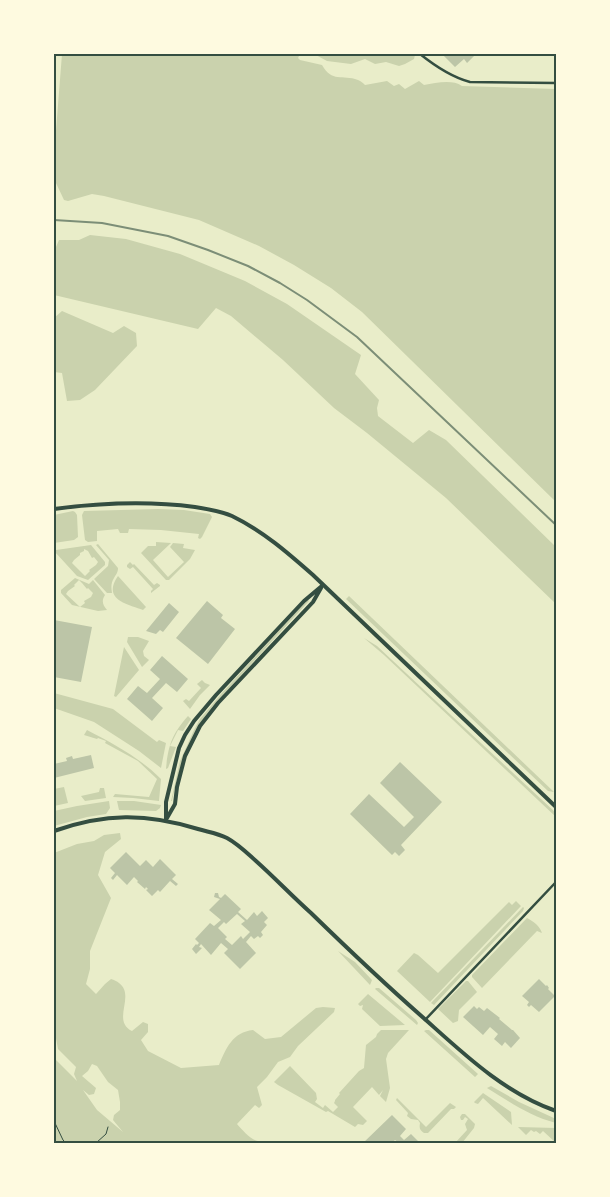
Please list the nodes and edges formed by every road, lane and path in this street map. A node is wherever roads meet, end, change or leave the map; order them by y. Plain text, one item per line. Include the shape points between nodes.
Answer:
1 (420, 54) edge
2 (556, 83) edge
3 (54, 510) edge
4 (323, 585) junction
5 (556, 807) edge
6 (166, 820) junction
7 (54, 831) edge
8 (556, 882) edge
9 (425, 1020) junction
10 (556, 1111) edge
11 (54, 1121) edge
12 (108, 1127) dead end
13 (66, 1143) edge
14 (96, 1143) edge

1 - 2 street via 458,79 470,82
3 - 4 main road via 78,506 170,504 231,515 285,550
4 - 5 main road
4 - 6 main road via 313,602 200,726 185,756 174,804
4 - 6 main road via 222,688 190,728 179,748 166,802
6 - 7 main road via 115,817
6 - 9 main road via 218,834 234,842
8 - 9 street
9 - 10 main road via 504,1085
11 - 13 path
12 - 14 path via 106,1134

